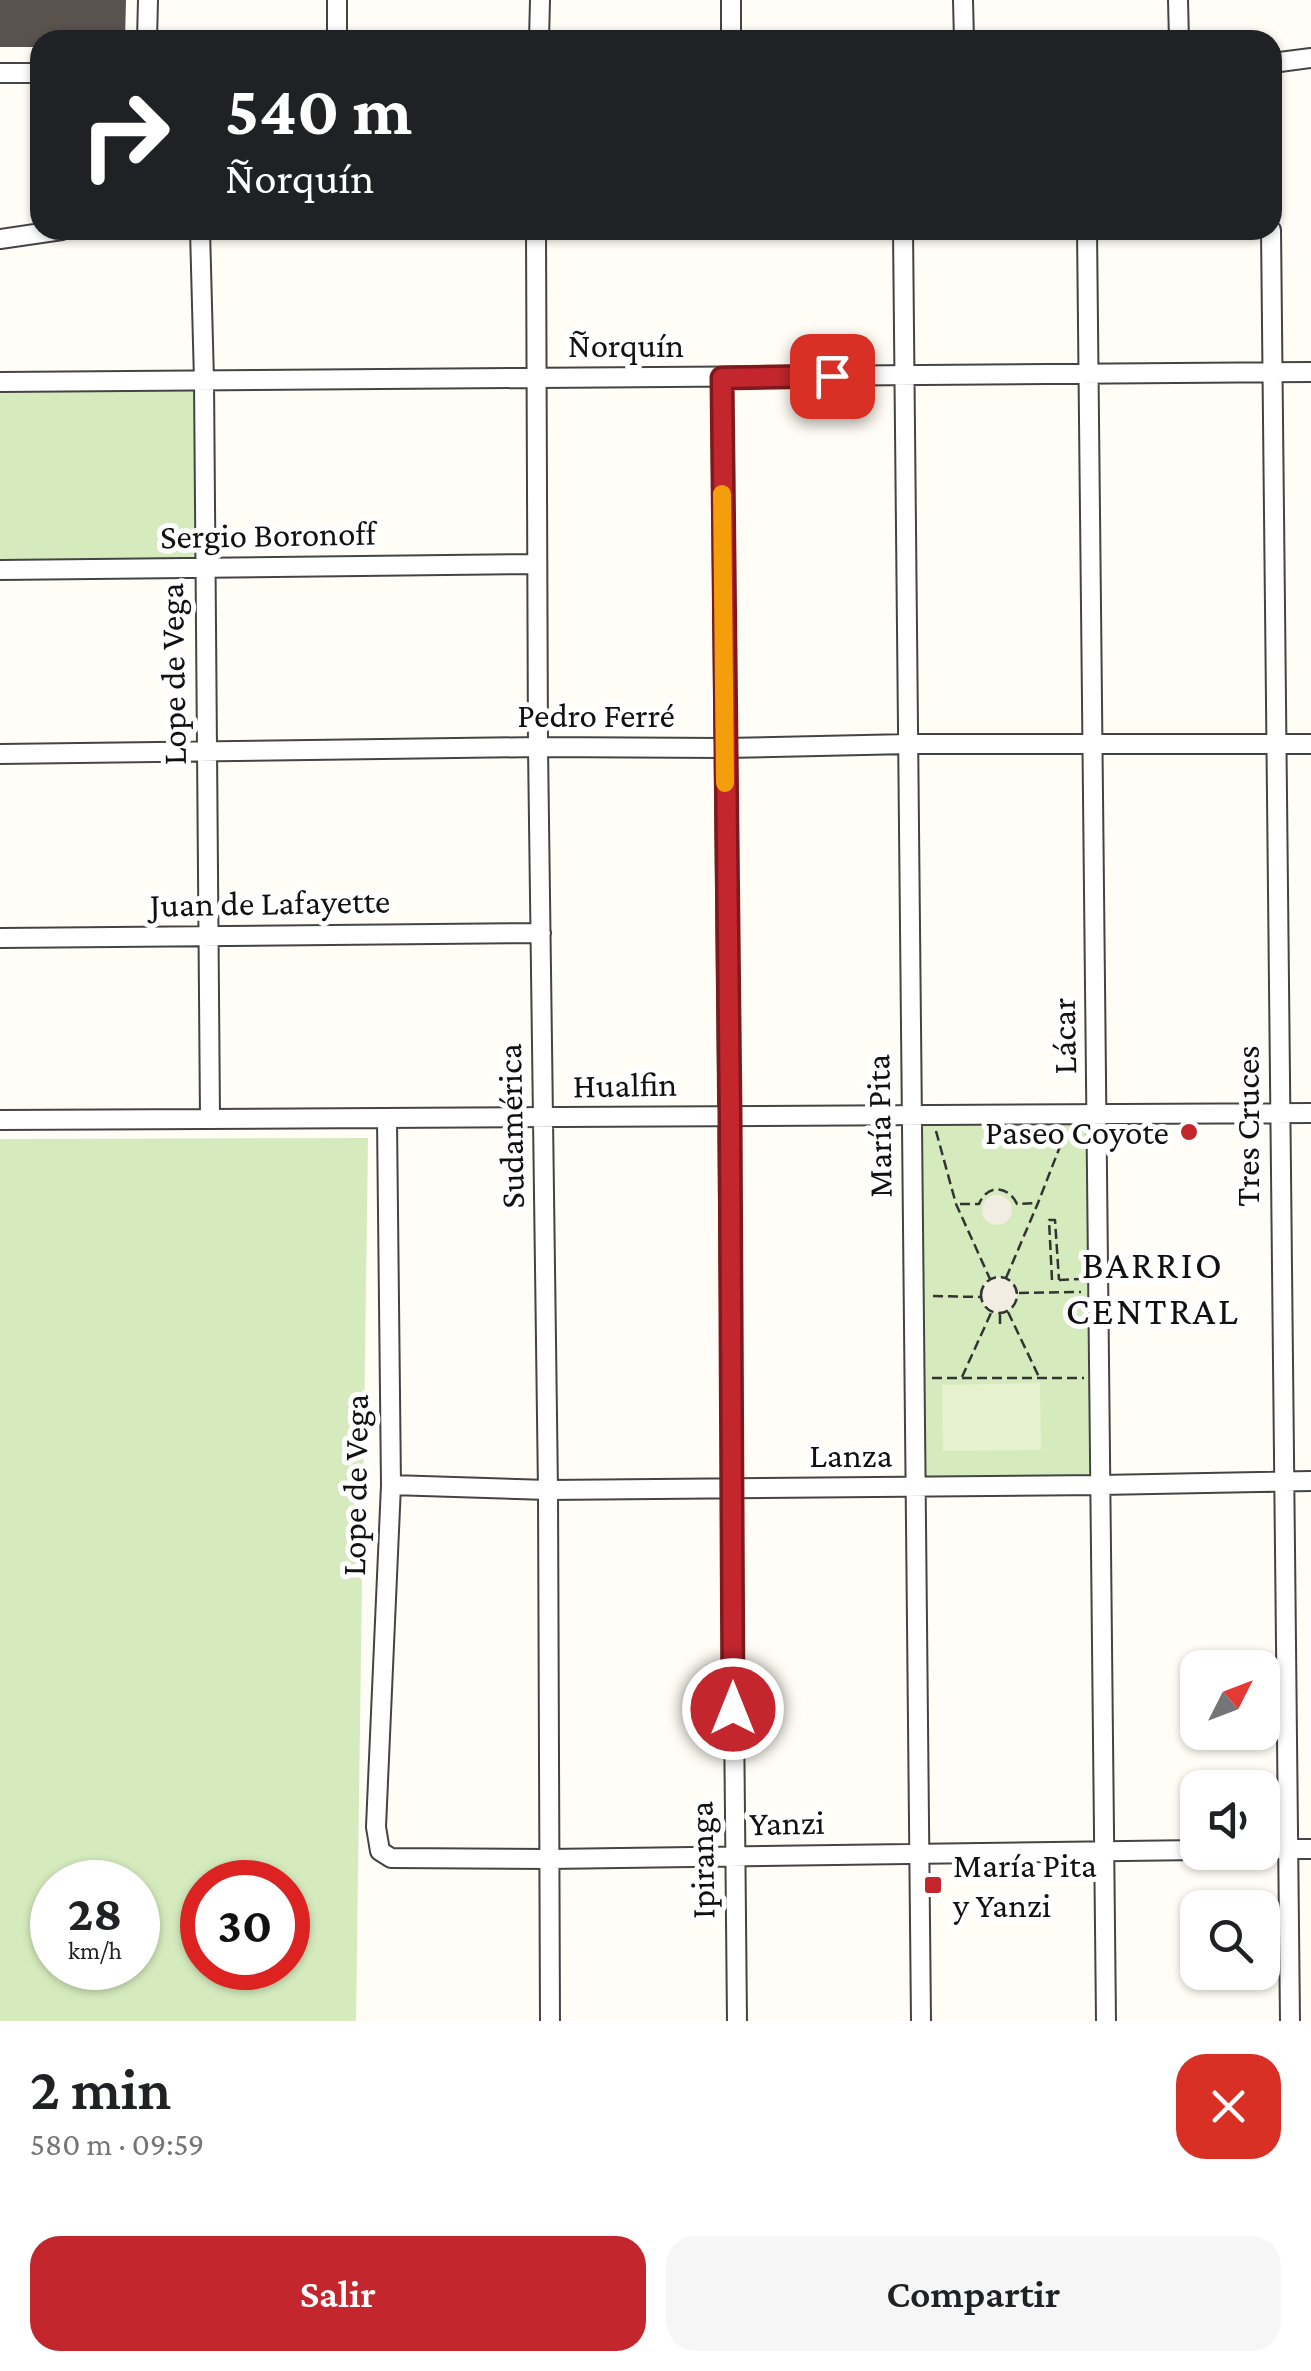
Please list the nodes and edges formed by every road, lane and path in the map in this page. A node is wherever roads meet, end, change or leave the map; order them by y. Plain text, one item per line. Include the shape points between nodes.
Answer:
1 (148, 0) edge
2 (337, 0) edge
3 (540, 0) edge
4 (731, 0) edge
5 (964, 0) edge
6 (1178, 0) edge
7 (147, 30) edge
8 (337, 30) edge
9 (539, 30) edge
10 (731, 30) edge
11 (964, 30) edge
12 (1180, 30) edge
13 (1311, 58) edge
14 (1282, 62) edge
15 (0, 72) edge
16 (30, 73) edge
17 (30, 235) edge
18 (0, 239) edge
19 (200, 240) edge
20 (536, 240) edge
21 (903, 240) edge
22 (1087, 240) edge
23 (1271, 240) edge
24 (1311, 372) edge
25 (1089, 373) junction
26 (1274, 373) junction
27 (905, 376) junction
28 (536, 378) junction
29 (722, 378) junction
30 (204, 380) junction
31 (0, 382) edge
32 (537, 564) junction
33 (204, 569) junction
34 (0, 570) edge
35 (909, 744) junction
36 (1092, 744) junction
37 (1279, 744) junction
38 (1311, 744) edge
39 (538, 746) junction
40 (724, 748) junction
41 (207, 752) junction
42 (0, 754) edge
43 (541, 933) junction
44 (209, 937) junction
45 (0, 938) edge
46 (1279, 1114) junction
47 (1311, 1114) edge
48 (730, 1116) junction
49 (911, 1116) junction
50 (932, 1116) junction
51 (1072, 1116) junction
52 (1098, 1116) junction
53 (210, 1118) junction
54 (543, 1118) junction
55 (0, 1120) edge
56 (387, 1120) junction
57 (956, 1204) junction
58 (1038, 1204) junction
59 (1006, 1278) junction
60 (990, 1280) junction
61 (1059, 1280) junction
62 (1097, 1286) junction
63 (1017, 1293) junction
64 (915, 1296) junction
65 (981, 1297) junction
66 (1008, 1311) junction
67 (992, 1312) junction
68 (1000, 1313) junction
69 (1000, 1324) dead end
70 (962, 1377) junction
71 (1039, 1377) junction
72 (916, 1378) junction
73 (1100, 1378) junction
74 (1284, 1481) junction
75 (1311, 1481) edge
76 (390, 1485) junction
77 (1100, 1486) junction
78 (915, 1487) junction
79 (732, 1488) junction
80 (548, 1490) junction
81 (1280, 1849) edge
82 (1287, 1849) junction
83 (1311, 1849) edge
84 (1180, 1850) edge
85 (380, 1851) joint
86 (1105, 1851) junction
87 (919, 1853) junction
88 (734, 1856) junction
89 (550, 1859) junction
90 (550, 2021) edge
91 (737, 2021) edge
92 (921, 2021) edge
93 (1106, 2021) edge
94 (1290, 2021) edge

1 - 7 street
2 - 8 street
3 - 9 street
4 - 10 street
5 - 11 street
6 - 12 street
13 - 14 street
15 - 16 street
17 - 18 street
19 - 30 street, Lope de Vega
20 - 28 street, Sudamérica
21 - 27 street, María Pita
22 - 25 street, Lácar
23 - 26 street, Tres Cruces
24 - 26 street, Ñorquín
25 - 26 street, Ñorquín
25 - 27 street, Ñorquín
25 - 36 street, Lácar
26 - 37 street, Tres Cruces
27 - 29 street, Ñorquín
27 - 35 street, María Pita
28 - 29 street, Ñorquín
28 - 30 street, Ñorquín
28 - 32 street, Sudamérica
29 - 40 street, Ipiranga
30 - 31 street, Ñorquín
30 - 33 street, Lope de Vega
32 - 33 street, Sergio Boronoff
32 - 39 street, Sudamérica
33 - 34 street, Sergio Boronoff
33 - 41 street, Lope de Vega
35 - 36 street, Pedro Ferré
35 - 40 street, Pedro Ferré
35 - 49 street, María Pita
36 - 37 street, Pedro Ferré
36 - 52 street, Lácar
37 - 38 street, Pedro Ferré
37 - 46 street, Tres Cruces
39 - 40 street, Pedro Ferré
39 - 41 street, Pedro Ferré
39 - 43 street, Sudamérica
40 - 48 street, Ipiranga
41 - 42 street, Pedro Ferré
41 - 44 street, Lope de Vega
43 - 44 street, Juan de Lafayette
43 - 54 street, Sudamérica
44 - 45 street, Juan de Lafayette
44 - 53 street, Lope de Vega
46 - 47 street, Hualfin
46 - 52 street, Hualfin
46 - 74 street, Tres Cruces
48 - 49 street, Hualfin
48 - 54 street, Hualfin
48 - 79 street, Ipiranga
49 - 50 street, Hualfin
49 - 64 street, María Pita
50 - 51 street, Hualfin
50 - 57 path
51 - 52 street, Hualfin
51 - 58 path
52 - 62 street, Lácar
53 - 55 street, Hualfin
53 - 56 street, Hualfin
54 - 56 street, Hualfin
54 - 80 street, Sudamérica
56 - 76 street, Lope de Vega
57 - 58 path via 981,1204 986,1192 998,1188 1014,1204
57 - 60 path
58 - 59 path
59 - 60 path
59 - 63 path
60 - 65 path
61 - 61 path via 1050,1280 1048,1220 1055,1220
61 - 62 path
62 - 63 path
62 - 73 street, Lácar
63 - 66 path
64 - 65 path
64 - 72 street, María Pita
65 - 67 path
66 - 68 path
66 - 71 path
67 - 68 path
67 - 70 path
68 - 69 path
70 - 71 path
70 - 72 path
71 - 73 path
72 - 78 street, María Pita
73 - 77 street, Lácar
74 - 75 street, Lanza
74 - 77 street, Lanza
74 - 82 street, Tres Cruces
76 - 80 street, Lanza
76 - 85 street, Lope de Vega
77 - 78 street, Lanza
77 - 86 street, Lácar
78 - 79 street, Lanza
78 - 87 street, María Pita
79 - 80 street, Lanza
79 - 88 street, Ipiranga
80 - 89 street, Sudamérica
81 - 82 street
82 - 83 street
82 - 94 street, Tres Cruces
84 - 86 street, Yanzi
85 - 89 street, Yanzi via 391,1858
86 - 87 street, Yanzi
86 - 93 street, Lácar
87 - 88 street, Yanzi
87 - 92 street, María Pita
88 - 89 street, Yanzi
88 - 91 street, Ipiranga
89 - 90 street, Sudamérica

